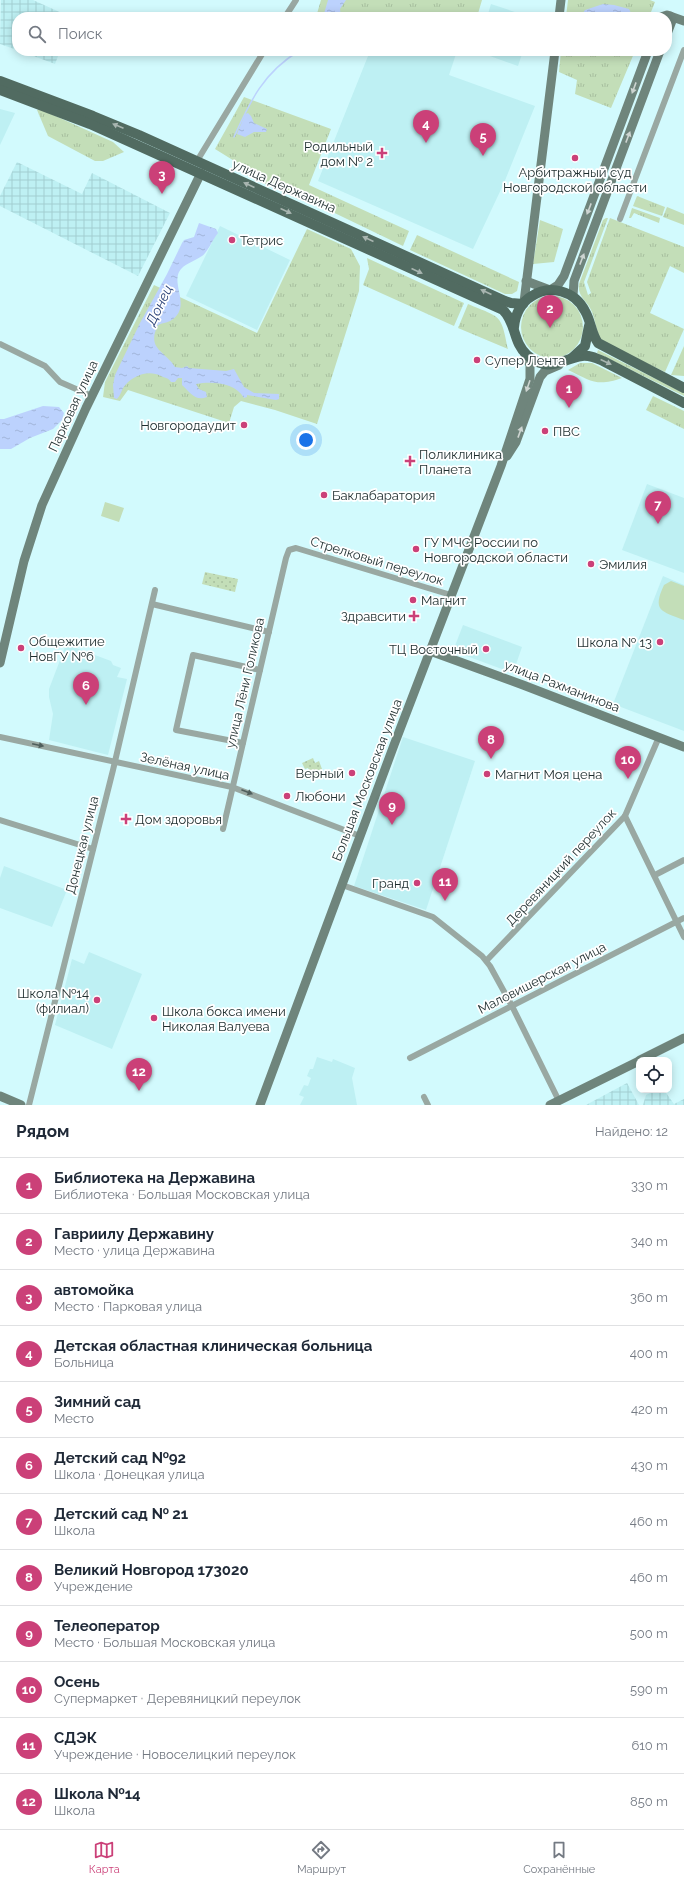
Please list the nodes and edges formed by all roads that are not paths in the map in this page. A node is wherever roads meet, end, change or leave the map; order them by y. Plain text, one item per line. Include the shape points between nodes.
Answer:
1 (296, 0) edge
2 (562, 0) edge
3 (288, 12) edge
4 (560, 12) edge
5 (672, 18) edge
6 (684, 21) edge
7 (684, 50) edge
8 (261, 56) edge
9 (554, 56) edge
10 (646, 56) edge
11 (658, 56) edge
12 (0, 81) edge
13 (0, 90) edge
14 (137, 140) junction
15 (197, 161) junction
16 (201, 173) junction
17 (620, 219) dead end
18 (526, 281) junction
19 (550, 290) junction
20 (573, 296) junction
21 (523, 303) junction
22 (589, 324) junction
23 (516, 337) junction
24 (0, 344) edge
25 (522, 350) junction
26 (565, 362) junction
27 (684, 388) edge
28 (92, 396) junction
29 (684, 403) edge
30 (501, 466) junction
31 (296, 548) joint
32 (155, 590) dead end
33 (451, 595) junction
34 (152, 604) junction
35 (269, 632) junction
36 (430, 651) junction
37 (0, 663) edge
38 (260, 670) junction
39 (0, 737) edge
40 (659, 737) junction
41 (243, 743) junction
42 (684, 747) edge
43 (115, 762) junction
44 (232, 787) junction
45 (625, 816) junction
46 (0, 820) edge
47 (223, 828) dead end
48 (360, 836) junction
49 (92, 849) junction
50 (684, 860) edge
51 (654, 876) junction
52 (342, 884) junction
53 (684, 918) edge
54 (676, 922) junction
55 (684, 937) edge
56 (486, 960) junction
57 (512, 1006) junction
58 (684, 1038) edge
59 (646, 1057) edge
60 (410, 1058) dead end
61 (636, 1062) edge
62 (0, 1096) edge
63 (424, 1097) dead end
64 (559, 1101) junction
65 (22, 1105) edge
66 (29, 1105) edge
67 (260, 1105) edge
68 (428, 1105) edge
69 (550, 1105) edge

1 - 3 street
2 - 4 street
5 - 6 street
7 - 17 street
8 - 15 street
9 - 18 street
10 -> 19 street via 564,276 558,285
20 -> 11 street via 574,281
14 -> 12 main road, улица Державина via 93,116
13 - 14 main road, улица Державина
14 - 15 main road, улица Державина
14 - 16 main road, улица Державина
21 -> 15 main road, улица Державина via 505,301
16 -> 23 main road, улица Державина via 503,310 510,318
16 - 28 street, Парковая улица
18 - 19 street
18 - 21 street
19 - 20 main road
19 - 21 main road via 537,293
20 - 22 main road via 582,306
21 - 23 main road, улица Державина via 514,323
22 - 26 main road via 584,346 580,352
22 - 27 main road via 598,342
23 - 25 main road, улица Державина
24 - 28 street via 46,366 60,382
25 - 26 main road, улица Державина via 540,363
25 -> 30 street, Большая Московская улица via 530,365 530,379
26 -> 29 main road, улица Державина via 582,356 603,360
30 -> 26 street, Большая Московская улица via 516,442 540,377 545,371
28 - 37 street, Парковая улица via 36,520
30 - 33 street, Большая Московская улица
31 - 33 street, Стрелковый переулок
31 - 35 street, улица Лёни Голикова via 286,554
32 - 34 street, Донецкая улица
33 - 36 street, Большая Московская улица
34 - 35 street
34 - 43 street, Донецкая улица
35 - 38 street, улица Лёни Голикова
36 - 40 street, улица Рахманинова
36 - 48 street, Большая Московская улица
38 - 41 street, улица Лёни Голикова
38 - 41 street via 193,655 184,687 176,730
39 -> 43 street, Зелёная улица
40 - 42 street, улица Рахманинова
40 - 45 street, Деревяницкий переулок
41 - 44 street, улица Лёни Голикова
43 - 44 street, Зелёная улица
43 - 49 street, Донецкая улица
44 - 47 street, улица Лёни Голикова
44 -> 48 street, Зелёная улица
45 - 51 street
45 - 56 street, Деревяницкий переулок
46 - 49 street
48 - 52 street, Большая Московская улица
49 - 66 street, Донецкая улица
50 - 51 street
51 - 54 street
52 - 56 street via 433,917
52 - 67 street, Большая Московская улица
53 - 54 street, Маловишерская улица
54 - 55 street
54 - 57 street, Маловишерская улица
56 - 57 street
57 - 60 street, Маловишерская улица
57 - 64 street
58 - 59 street
61 - 64 street
62 - 65 street
63 - 68 street
64 - 69 street

